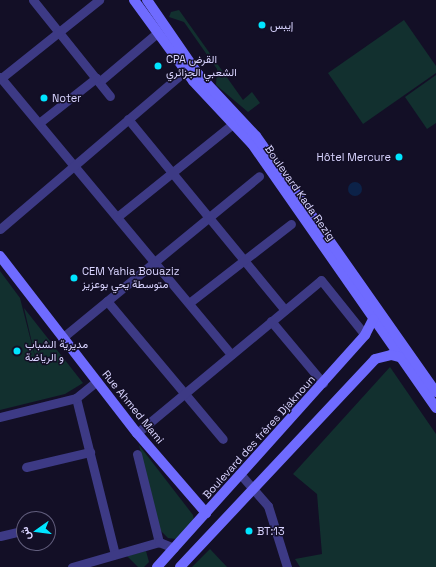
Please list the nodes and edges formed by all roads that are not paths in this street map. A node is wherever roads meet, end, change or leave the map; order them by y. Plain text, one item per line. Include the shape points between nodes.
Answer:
1 (33, 0) edge
2 (99, 0) edge
3 (134, 0) edge
4 (147, 0) edge
5 (58, 30) junction
6 (157, 33) junction
7 (185, 71) junction
8 (0, 78) edge
9 (97, 80) junction
10 (110, 96) dead end
11 (128, 119) junction
12 (39, 123) junction
13 (234, 123) junction
14 (74, 165) junction
15 (172, 173) junction
16 (259, 176) dead end
17 (209, 216) junction
18 (117, 217) junction
19 (291, 224) dead end
20 (0, 229) edge
21 (0, 256) edge
22 (245, 260) junction
23 (154, 262) junction
24 (107, 301) junction
25 (189, 304) junction
26 (285, 310) junction
27 (373, 319) junction
28 (271, 321) junction
29 (365, 335) junction
30 (62, 338) junction
31 (231, 354) junction
32 (400, 357) junction
33 (97, 381) junction
34 (323, 384) junction
35 (436, 392) edge
36 (184, 393) junction
37 (76, 398) junction
38 (436, 408) edge
39 (0, 417) edge
40 (137, 433) junction
41 (223, 439) dead end
42 (90, 452) junction
43 (137, 454) dead end
44 (26, 467) dead end
45 (241, 475) junction
46 (254, 487) junction
47 (206, 513) junction
48 (16, 532) edge
49 (0, 536) edge
50 (158, 542) junction
51 (174, 548) junction
52 (115, 554) junction
53 (187, 559) junction
54 (72, 567) edge
55 (157, 567) edge
56 (180, 567) edge
57 (287, 567) edge

1 - 5 street
2 - 5 street
3 - 6 main road, Boulevard Kada Rezig
4 - 35 main road, Boulevard Kada Rezig via 208,85 256,136
5 - 8 street
5 - 9 street
6 - 7 main road, Boulevard Kada Rezig
6 - 9 street
7 - 11 street
7 - 13 main road, Boulevard Kada Rezig
8 - 12 street
9 - 10 street
9 - 12 street
11 - 14 street
11 - 15 street
12 - 14 street
13 - 15 street
13 - 27 main road, Boulevard Kada Rezig
14 - 18 street
14 - 20 street
15 - 17 street
15 - 18 street
16 - 17 street
17 - 22 street
17 - 23 street
18 - 23 street
19 - 22 street
21 - 30 main road, Rue Ahmed Mami
22 - 25 street
22 - 26 street
23 - 24 street
23 - 25 street
24 - 30 street
24 - 36 street
25 - 31 street
26 - 28 street
26 - 29 street via 321,280
27 - 29 main road, Boulevard des frères Djaknoun
27 - 32 main road, Boulevard Kada Rezig
28 - 31 street
28 - 34 street
29 - 34 main road, Boulevard des frères Djaknoun
30 - 33 main road, Rue Ahmed Mami
31 - 36 street
32 - 38 main road, Boulevard Kada Rezig
32 - 46 main road via 391,355 375,359
33 - 37 street
33 - 40 main road, Rue Ahmed Mami
34 - 45 main road, Boulevard des frères Djaknoun
36 - 40 street
36 - 41 street
37 - 39 street
37 - 42 street
40 - 47 main road, Rue Ahmed Mami
42 - 44 street
42 - 52 street
43 - 50 street
45 - 46 street
45 - 47 main road, Boulevard des frères Djaknoun
46 - 53 main road
46 - 57 street via 268,506
47 - 51 main road, Boulevard des frères Djaknoun
48 - 49 street
50 - 51 street
50 - 52 street
51 - 53 main road
51 - 55 main road, Boulevard des frères Djaknoun
52 - 54 street
53 - 56 main road

